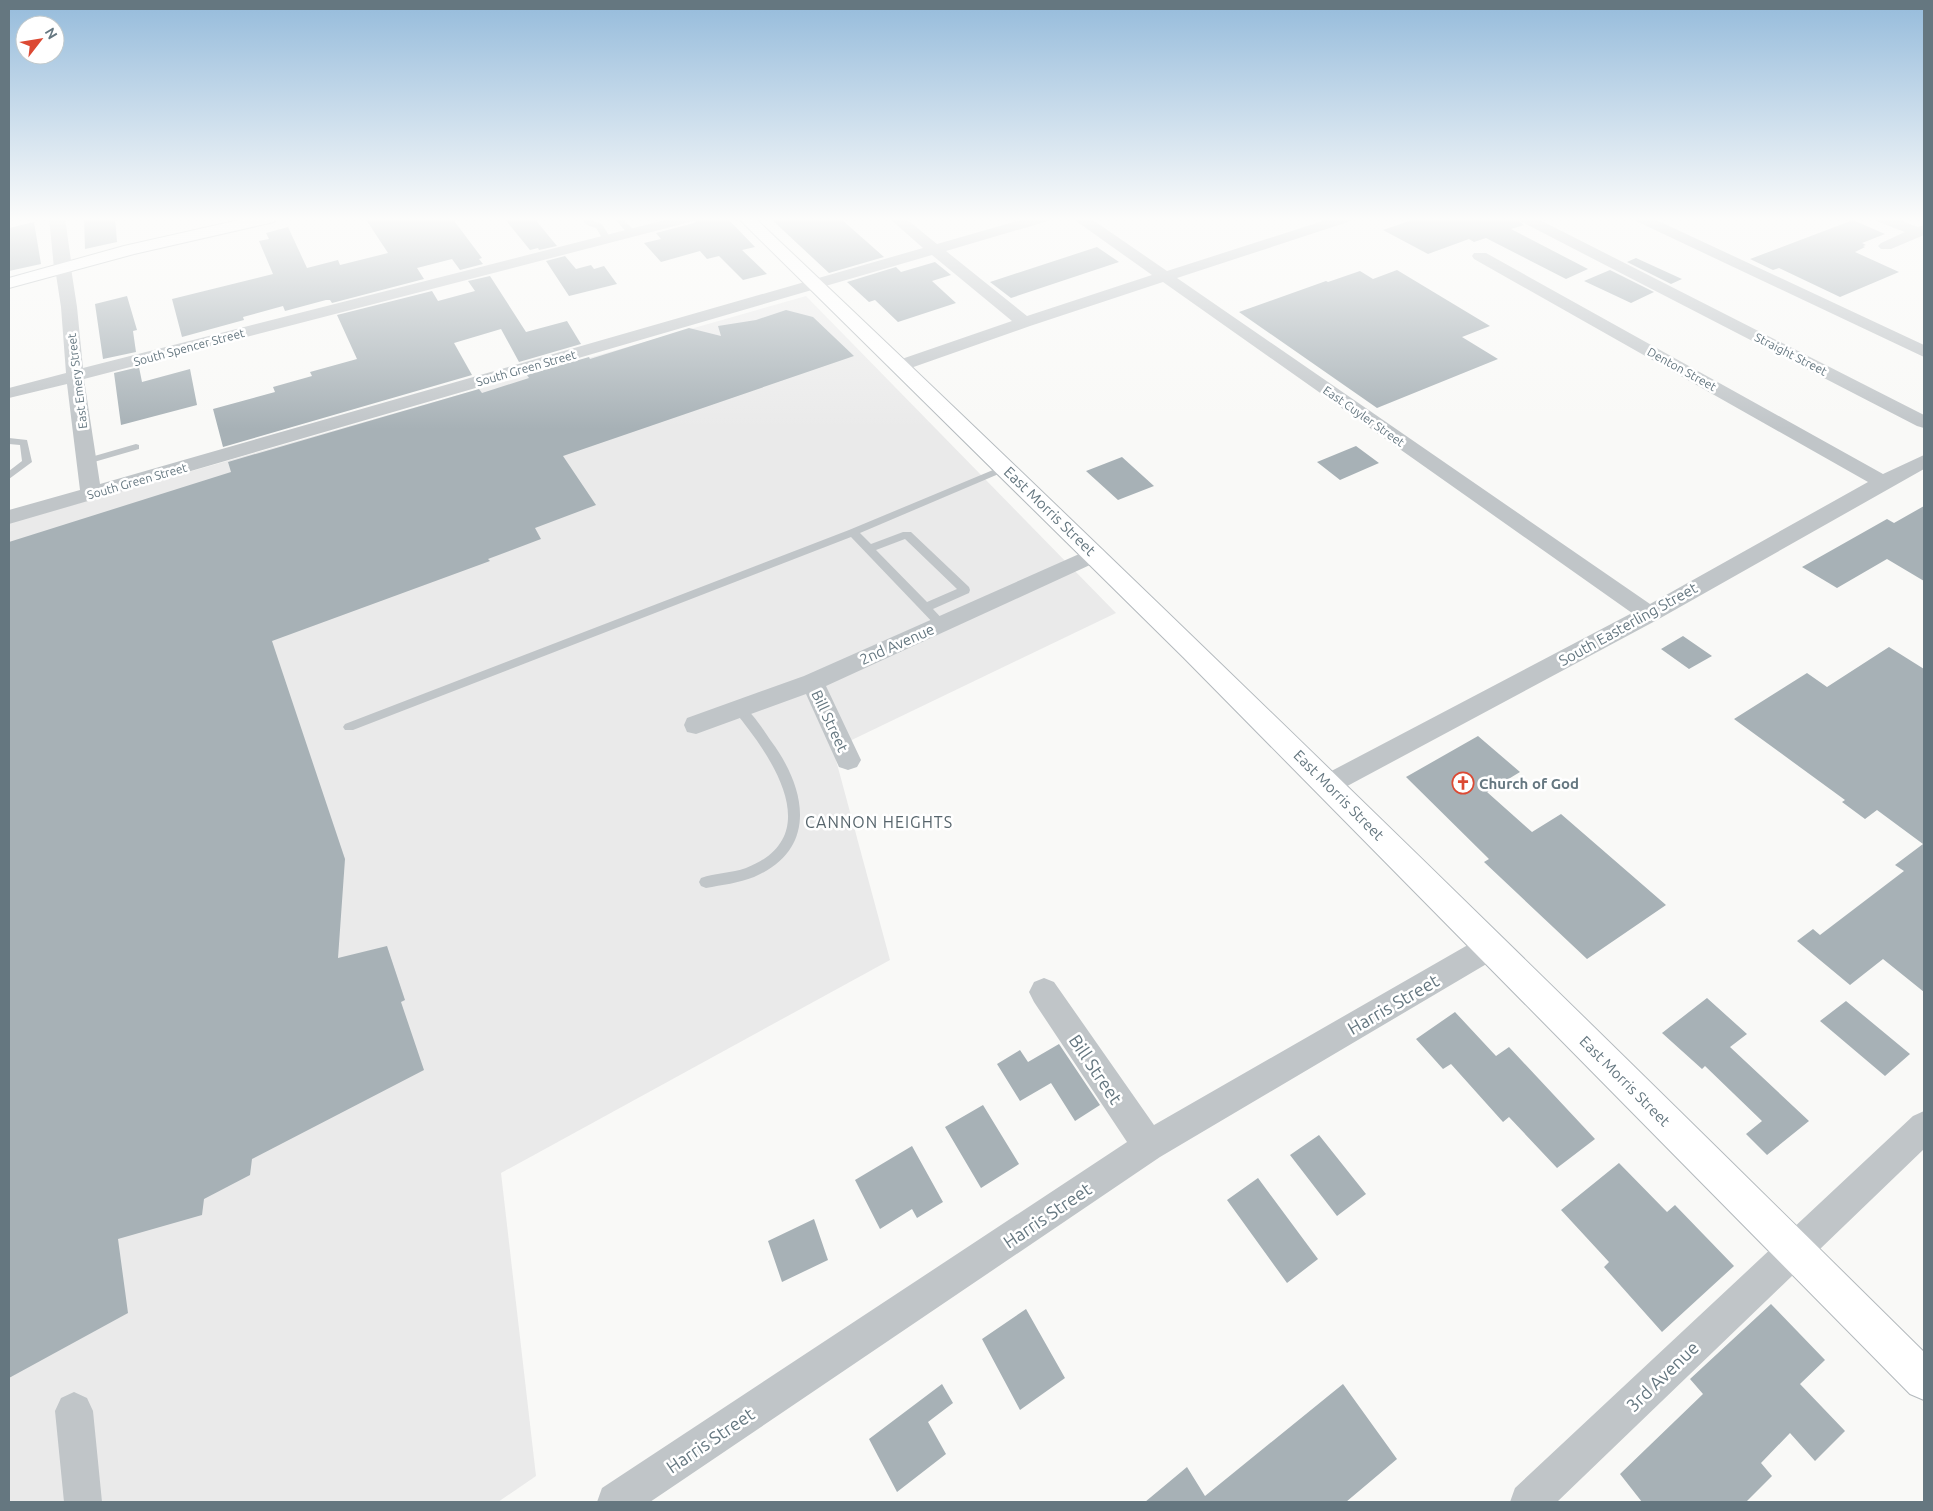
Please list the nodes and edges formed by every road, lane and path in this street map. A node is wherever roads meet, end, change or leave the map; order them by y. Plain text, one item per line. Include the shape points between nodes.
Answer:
1 (66, 289) edge
2 (412, 289) edge
3 (799, 289) edge
4 (820, 289) edge
5 (982, 289) edge
6 (1128, 289) edge
7 (1181, 289) edge
8 (1538, 289) edge
9 (1662, 289) edge
10 (1790, 289) edge
11 (1024, 322) junction
12 (1924, 352) edge
13 (899, 366) junction
14 (75, 376) junction
15 (9, 393) edge
16 (1924, 422) edge
17 (9, 442) edge
18 (136, 446) dead end
19 (87, 461) junction
20 (1924, 461) edge
21 (1005, 468) junction
22 (9, 476) edge
23 (1883, 482) junction
24 (91, 494) junction
25 (9, 518) edge
26 (853, 532) junction
27 (869, 549) junction
28 (1095, 554) junction
29 (926, 607) junction
30 (1649, 614) junction
31 (941, 624) junction
32 (812, 682) junction
33 (739, 708) junction
34 (696, 724) dead end
35 (349, 727) dead end
36 (848, 760) dead end
37 (1329, 784) junction
38 (706, 882) dead end
39 (1490, 947) junction
40 (1044, 992) dead end
41 (1924, 1127) edge
42 (1149, 1146) junction
43 (1794, 1250) junction
44 (1924, 1380) edge
45 (74, 1410) dead end
46 (83, 1502) edge
47 (616, 1502) edge
48 (1530, 1502) edge

1 - 14 street, East Emery Street
2 - 14 street, South Spencer Street
3 - 24 street, South Green Street
4 - 13 main road, East Morris Street
5 - 11 street
6 - 11 street
7 - 30 street, East Cuyler Street
8 - 23 street, Denton Street
9 - 16 street, Straight Street
10 - 12 street
11 - 13 street
13 - 21 main road, East Morris Street
14 - 15 street, South Spencer Street
14 - 19 street, East Emery Street
17 - 22 lane via 24,442 27,462
18 - 19 lane
19 - 24 street, East Emery Street
20 - 23 street, South Easterling Street
21 - 26 lane
21 - 28 main road, East Morris Street
23 - 30 street, South Easterling Street
24 - 25 street, South Green Street
26 - 27 lane
26 - 35 lane
27 - 29 lane
27 - 29 lane via 907,534 965,590
28 - 31 street, 2nd Avenue
28 - 37 main road, East Morris Street
29 - 31 lane
30 - 37 street, South Easterling Street
31 - 32 street, 2nd Avenue
32 - 33 street, 2nd Avenue
32 - 36 street, Bill Street
33 - 34 street, 2nd Avenue
33 - 38 lane via 763,736 783,768 795,803 794,832 780,854 750,872
37 - 39 main road, East Morris Street
39 - 42 street, Harris Street
39 - 43 main road, East Morris Street
40 - 42 street, Bill Street
41 - 43 street, 3rd Avenue
42 - 47 street, Harris Street
43 - 44 main road, East Morris Street
43 - 48 street, 3rd Avenue
45 - 46 street

